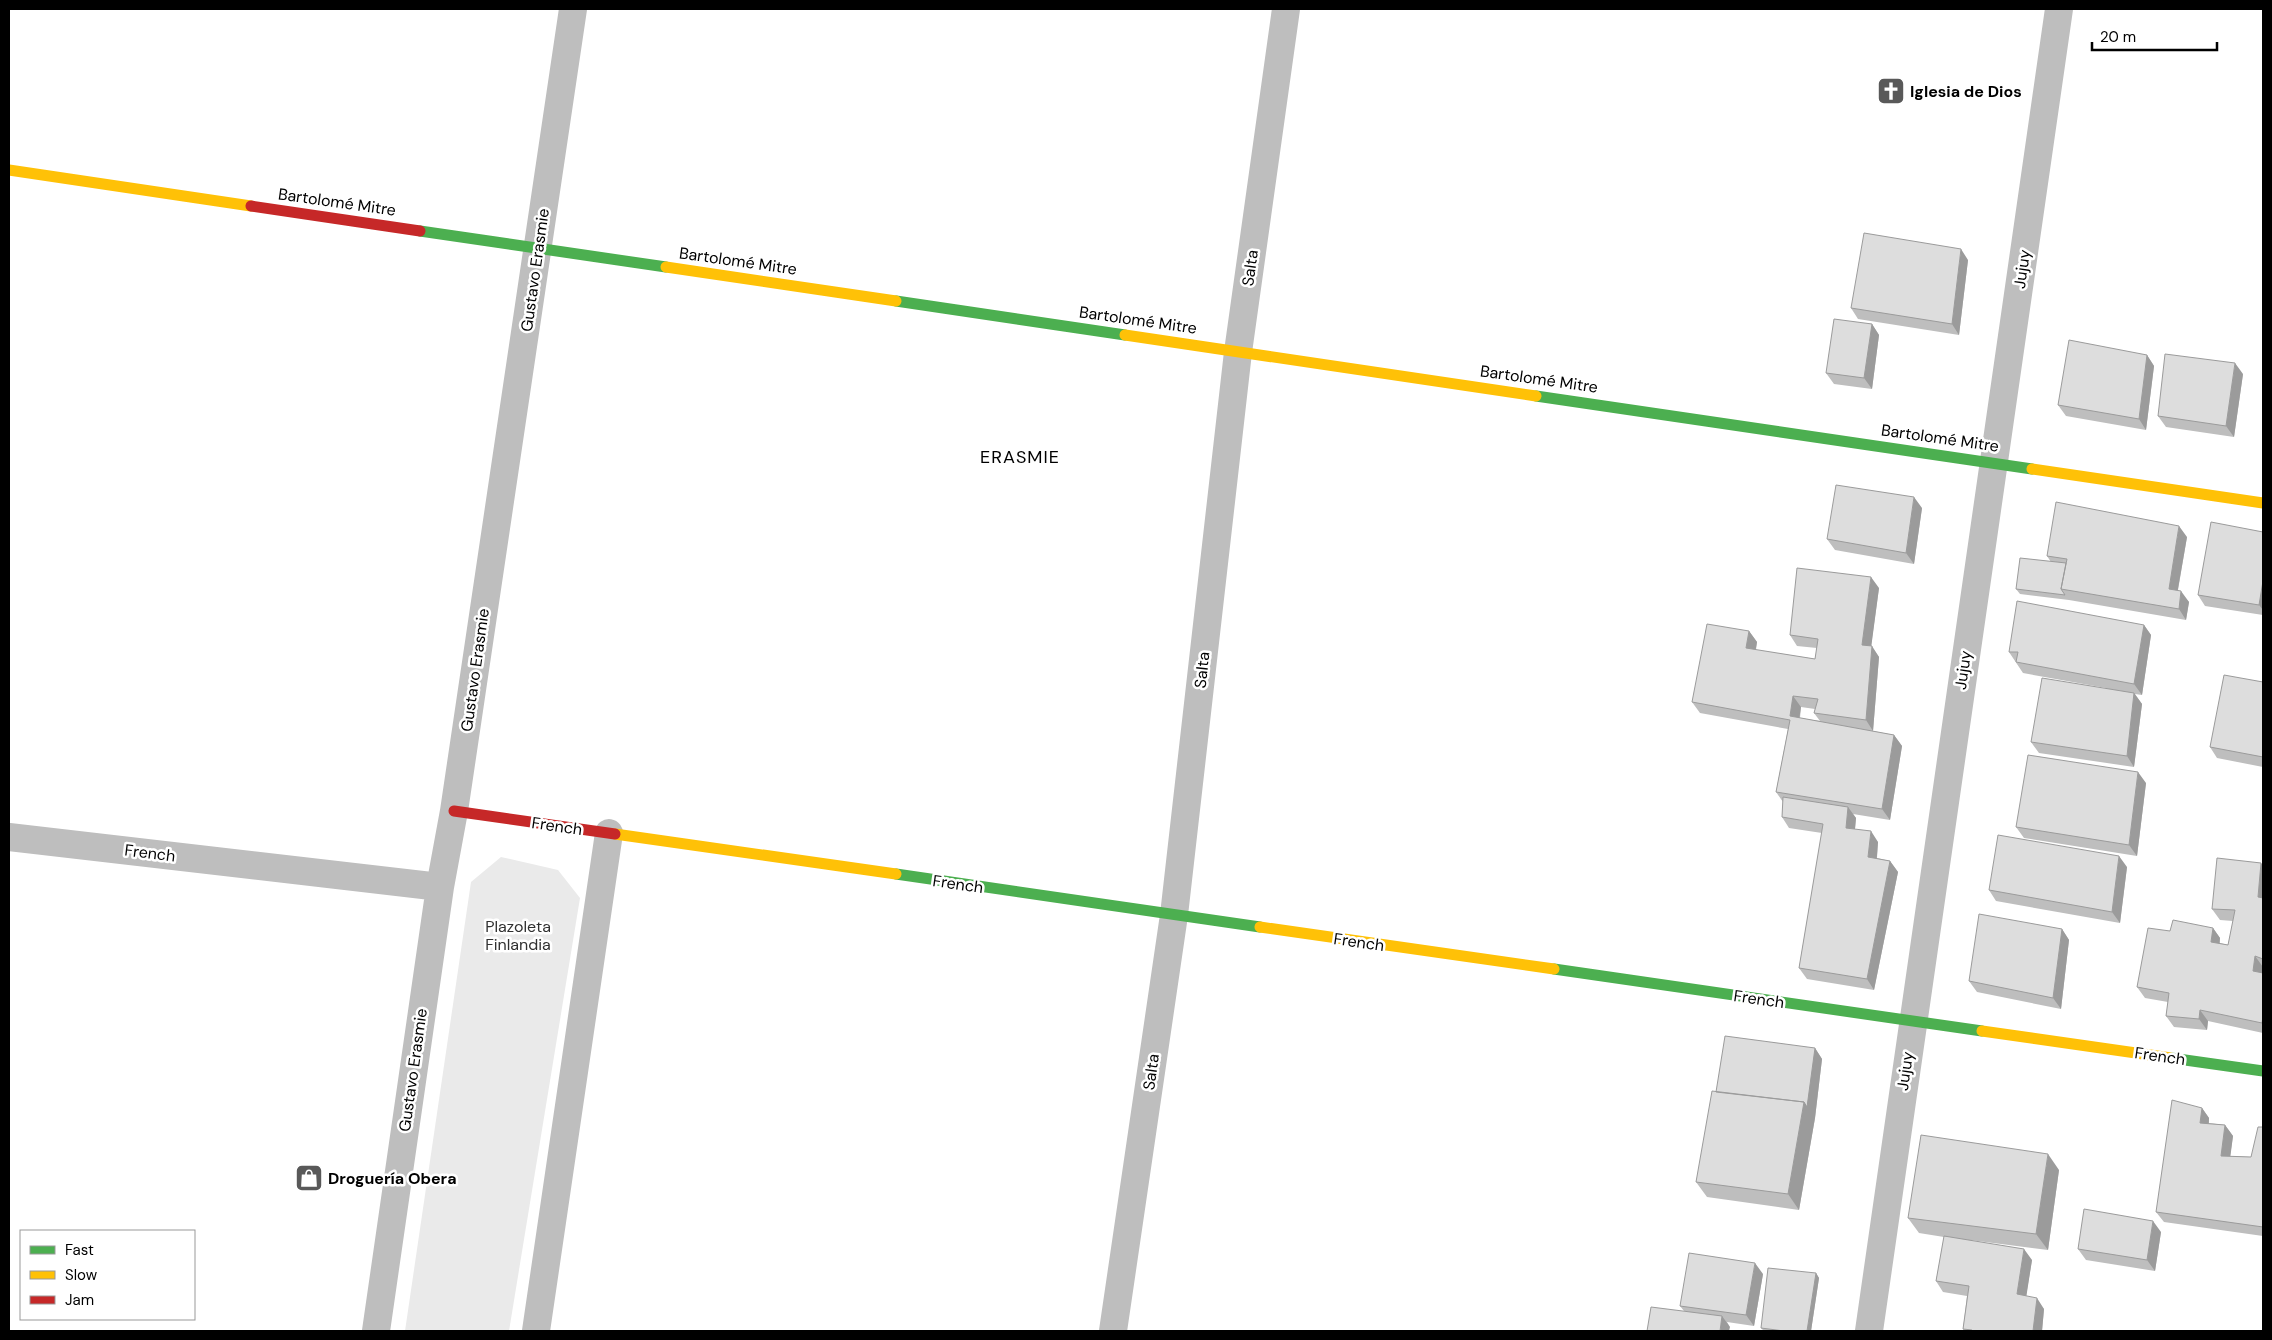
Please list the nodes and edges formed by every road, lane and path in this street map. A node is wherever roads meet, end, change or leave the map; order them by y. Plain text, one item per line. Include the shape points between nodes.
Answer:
1 (573, 9) edge
2 (1286, 9) edge
3 (2060, 9) edge
4 (9, 170) edge
5 (538, 248) junction
6 (1238, 352) junction
7 (1993, 463) junction
8 (2263, 502) edge
9 (454, 812) junction
10 (609, 833) junction
11 (9, 837) edge
12 (440, 887) junction
13 (1174, 915) junction
14 (1912, 1021) junction
15 (2263, 1071) edge
16 (376, 1331) edge
17 (536, 1331) edge
18 (1113, 1331) edge
19 (1869, 1331) edge

1 - 5 street, Gustavo Erasmie
2 - 6 street, Salta
3 - 7 street, Jujuy
4 - 5 street, Bartolomé Mitre
5 - 6 street, Bartolomé Mitre
5 - 9 street, Gustavo Erasmie
6 - 7 street, Bartolomé Mitre
6 - 13 street, Salta
7 - 8 street, Bartolomé Mitre
7 - 14 street, Jujuy
9 - 10 street, French
9 - 12 street, Gustavo Erasmie
10 - 13 street, French
10 - 17 street
11 - 12 street, French
12 - 16 street, Gustavo Erasmie
13 - 14 street, French
13 - 18 street, Salta
14 - 15 street, French
14 - 19 street, Jujuy

